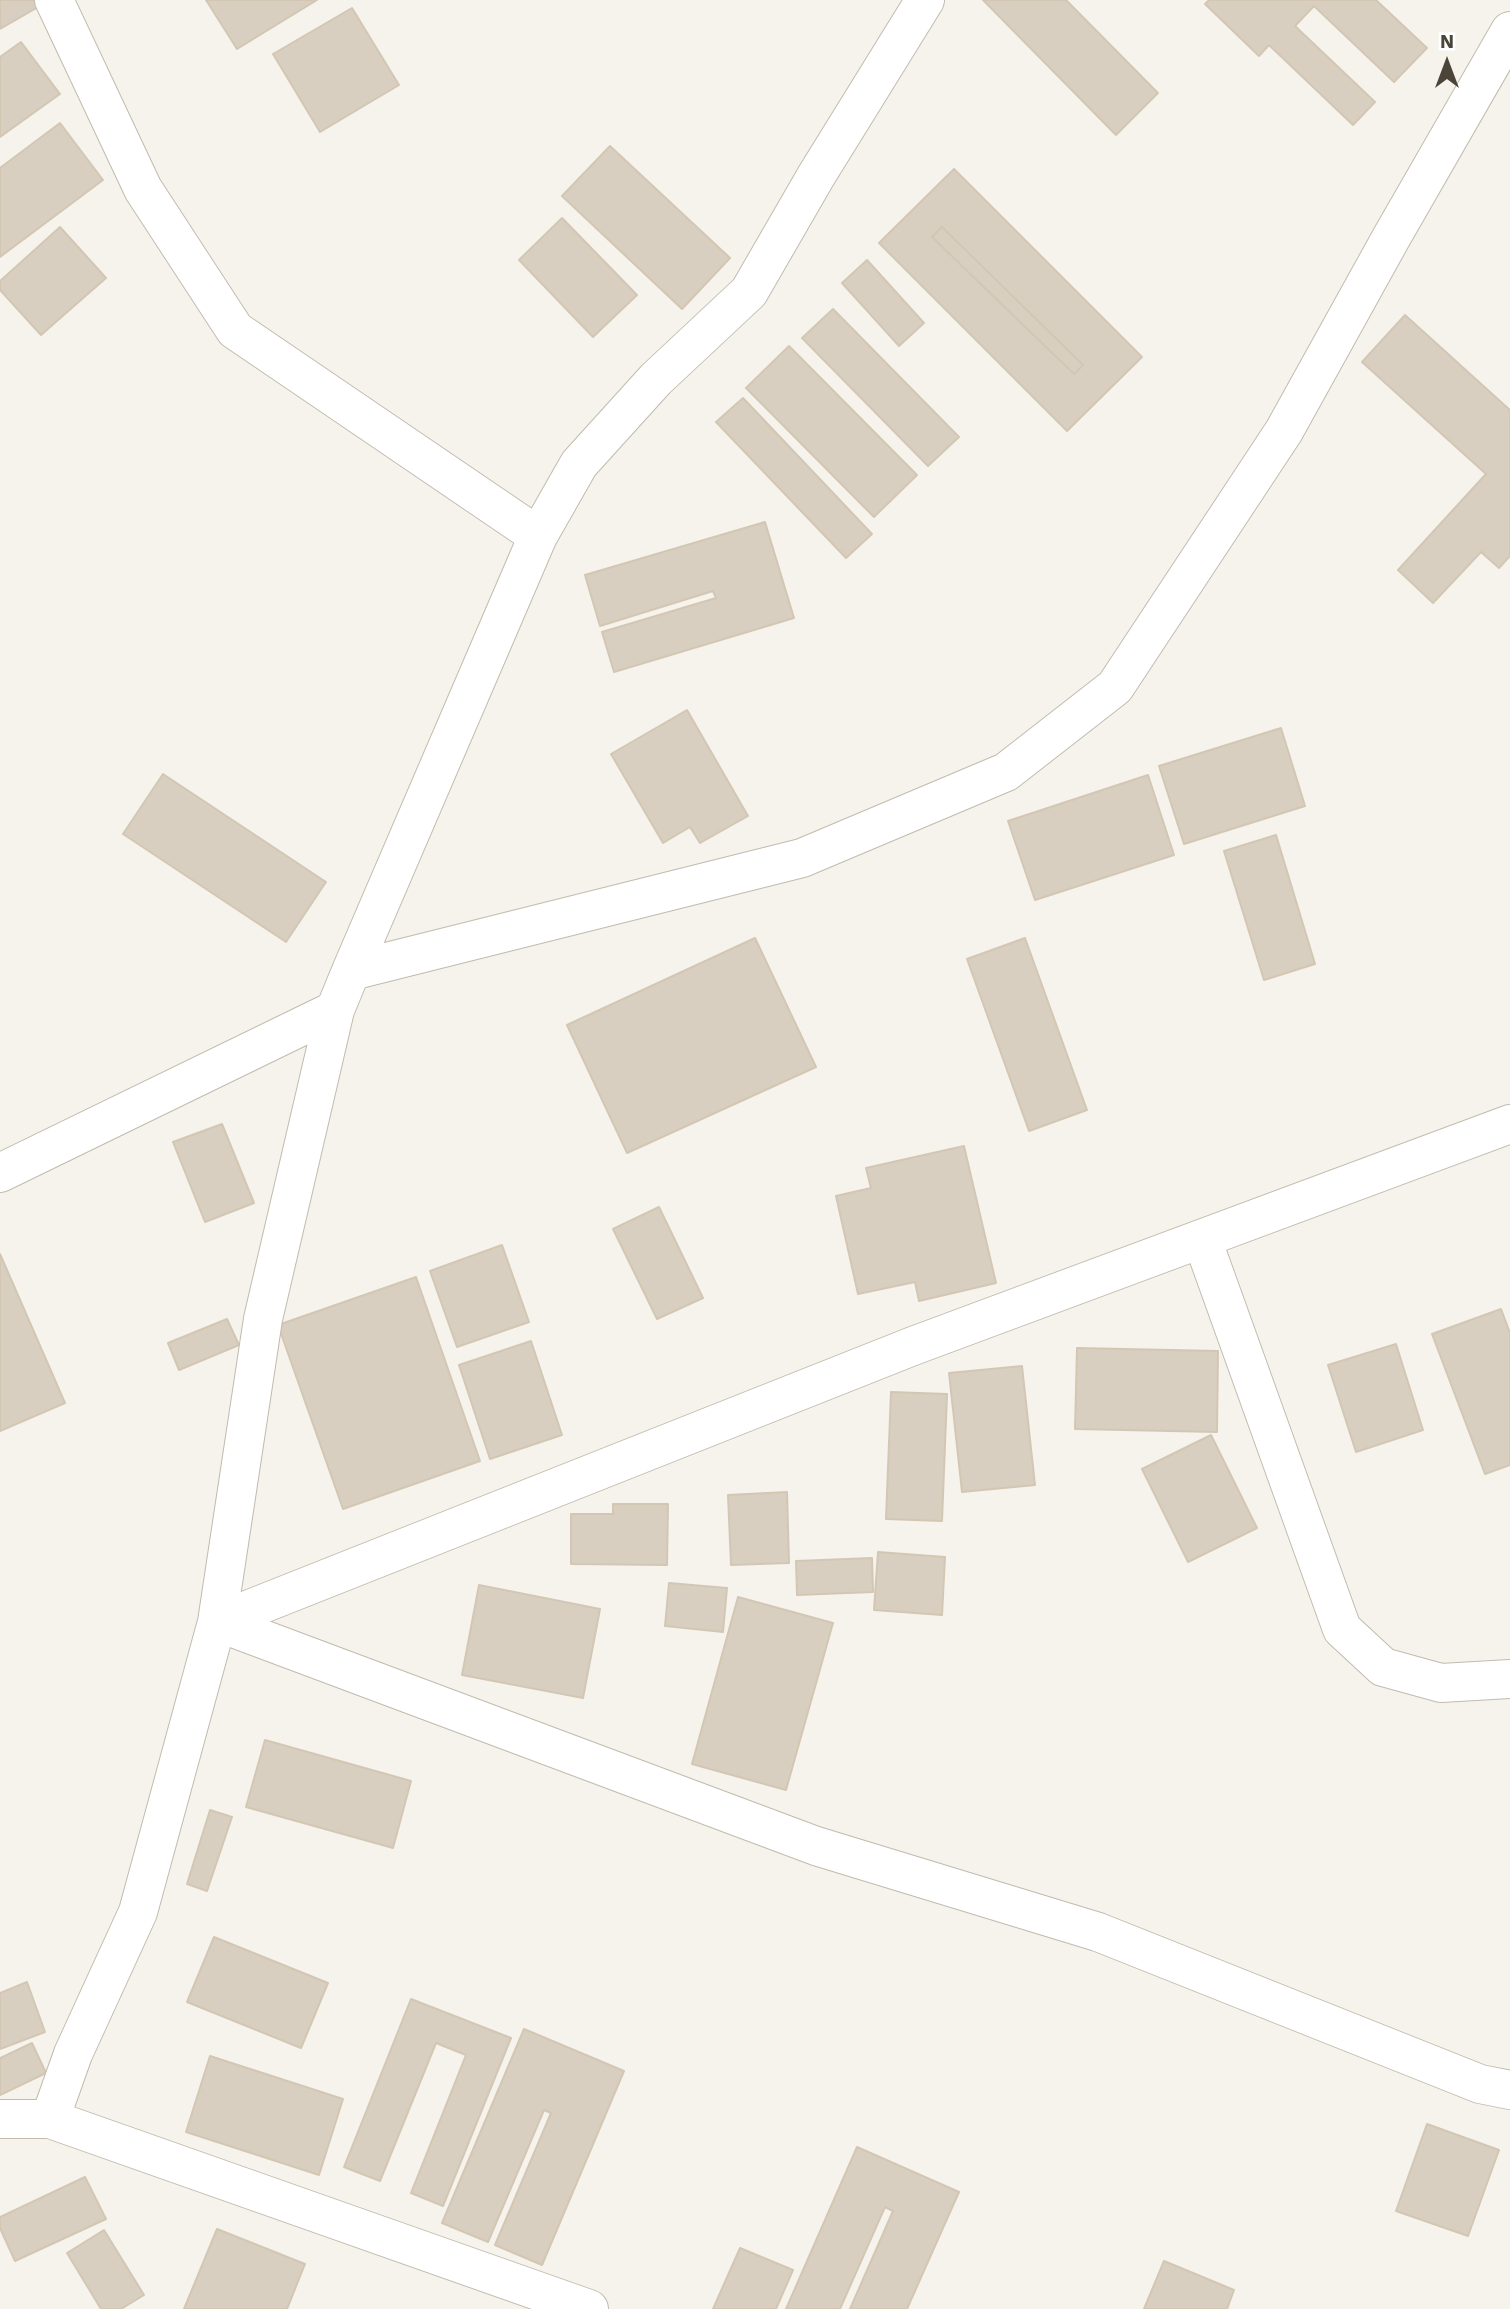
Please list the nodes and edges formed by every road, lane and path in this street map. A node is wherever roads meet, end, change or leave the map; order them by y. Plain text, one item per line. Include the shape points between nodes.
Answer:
1 (54, 0) edge
2 (925, 0) edge
3 (1510, 31) edge
4 (538, 536) junction
5 (351, 971) junction
6 (335, 1010) junction
7 (1510, 1124) edge
8 (0, 1173) edge
9 (1202, 1239) junction
10 (217, 1622) junction
11 (1510, 1679) edge
12 (1510, 2090) edge
13 (0, 2119) edge
14 (50, 2119) junction
15 (589, 2309) edge

1 - 4 street via 143,189 235,330
2 - 4 street via 749,292 656,379 579,464
3 - 5 street via 1284,430 1115,687 1006,772 802,858
4 - 5 street
5 - 6 street
6 - 8 street
6 - 10 street via 263,1319
7 - 9 street
9 - 10 street via 913,1346
9 - 11 street via 1342,1629 1383,1667 1441,1683
10 - 12 street via 817,1846 1098,1932 1480,2084
10 - 14 street via 138,1912 73,2054
13 - 14 street
14 - 15 street

